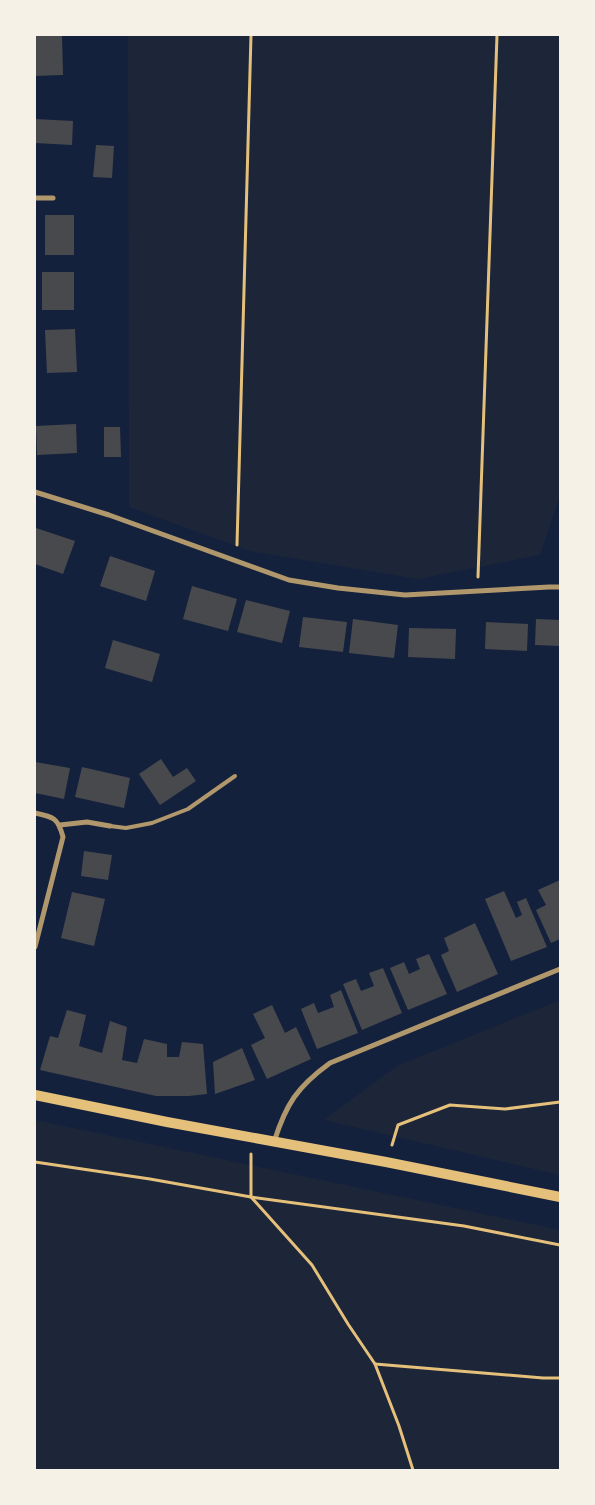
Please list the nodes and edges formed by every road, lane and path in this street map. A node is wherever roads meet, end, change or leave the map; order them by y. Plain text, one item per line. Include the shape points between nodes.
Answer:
1 (251, 35) edge
2 (497, 35) edge
3 (35, 198) edge
4 (53, 198) dead end
5 (35, 492) edge
6 (237, 561) junction
7 (560, 587) edge
8 (477, 592) junction
9 (235, 776) dead end
10 (35, 813) edge
11 (60, 825) junction
12 (110, 826) joint
13 (35, 947) edge
14 (560, 969) edge
15 (35, 1095) edge
16 (560, 1102) edge
17 (250, 1138) junction
18 (274, 1142) junction
19 (35, 1162) edge
20 (386, 1162) junction
21 (251, 1197) junction
22 (560, 1198) edge
23 (560, 1246) edge
24 (375, 1364) junction
25 (560, 1378) edge
26 (413, 1470) edge

1 - 6 path
2 - 8 path
3 - 4 street
5 - 6 street
6 - 8 street via 289,580 338,588 405,595
7 - 8 street
9 - 12 lane via 188,809 152,823 126,828
10 - 11 street via 50,816
11 - 12 street via 87,822
11 - 13 street via 63,837
14 - 18 street via 330,1064 296,1093 282,1117
15 - 17 main road
16 - 20 path via 505,1109 450,1106 398,1124
17 - 18 main road
17 - 21 path
18 - 20 main road
19 - 21 path
20 - 22 main road
21 - 23 path via 464,1226
21 - 24 path via 312,1265
24 - 25 path
24 - 26 path via 400,1426

